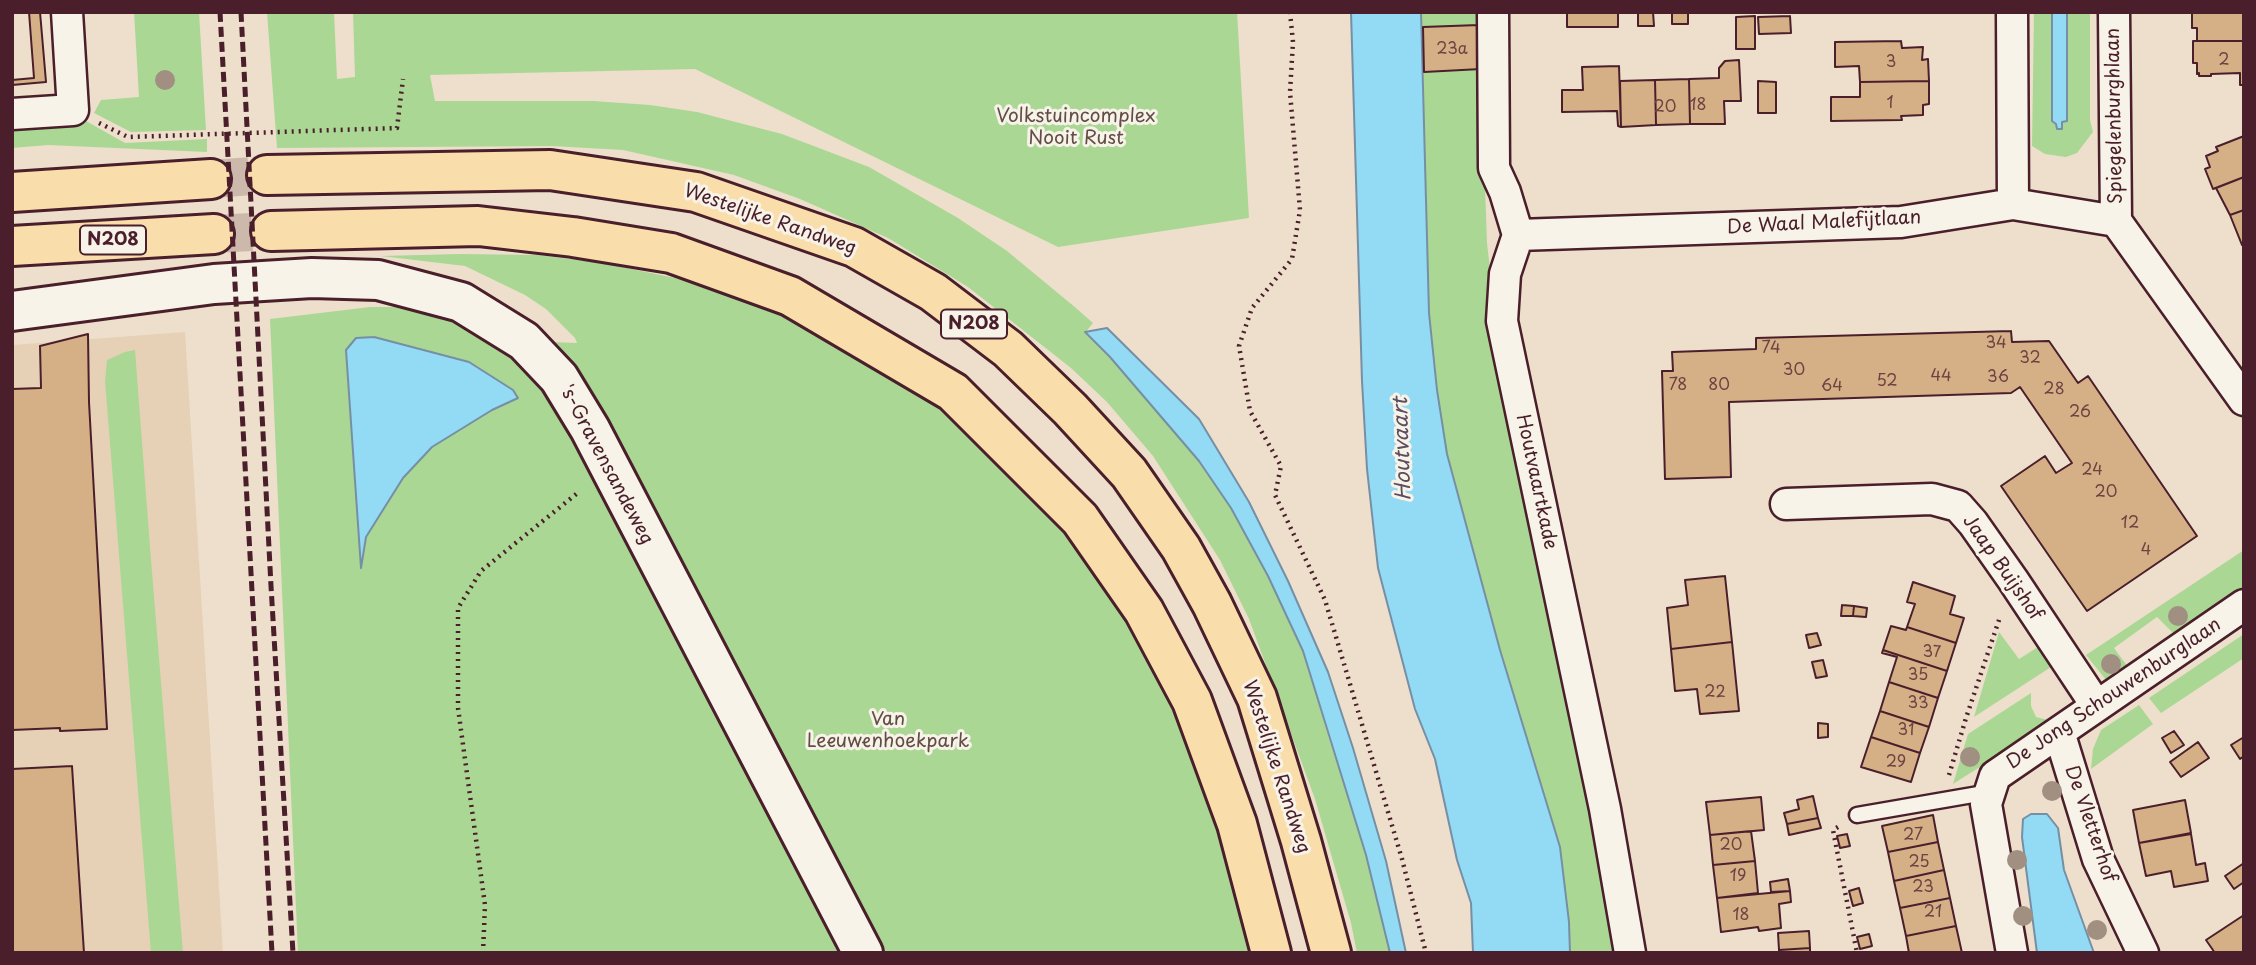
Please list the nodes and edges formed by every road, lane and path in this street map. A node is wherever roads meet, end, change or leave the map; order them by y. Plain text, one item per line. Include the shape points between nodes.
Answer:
1 (68, 12) edge
2 (1290, 12) edge
3 (1493, 12) edge
4 (2012, 12) edge
5 (2114, 12) edge
6 (403, 79) dead end
7 (74, 110) junction
8 (12, 114) edge
9 (267, 176) tunnel mouth
10 (211, 179) tunnel mouth
11 (12, 192) edge
12 (2013, 204) junction
13 (2116, 221) junction
14 (271, 231) tunnel mouth
15 (214, 234) tunnel mouth
16 (1518, 235) junction
17 (12, 246) edge
18 (12, 312) edge
19 (2244, 400) edge
20 (609, 467) junction
21 (1786, 504) dead end
22 (2013, 580) junction
23 (2244, 605) edge
24 (2096, 705) junction
25 (2059, 732) junction
26 (1990, 792) junction
27 (1942, 800) junction
28 (1857, 815) joint
29 (483, 953) edge
30 (863, 953) edge
31 (1271, 953) edge
32 (1331, 953) edge
33 (1426, 953) edge
34 (1630, 953) edge
35 (1857, 953) edge
36 (2012, 953) edge
37 (2143, 953) edge

1 - 7 street
2 - 33 path via 1290,92 1300,210 1292,259 1252,309 1239,346 1250,411 1280,466 1275,495 1325,600
3 - 16 street via 1494,167
4 - 12 street
5 - 13 street, Spiegelenburghlaan
6 - 7 path via 397,128 128,137
7 - 8 street
9 - 32 main road, Westelijke Randweg / N208 via 550,170 696,192 855,247 933,292 1007,349 1070,409 1129,473 1181,548 1257,698
10 - 11 main road
12 - 13 street, De Waal Malefijtlaan
12 - 16 street, De Waal Malefijtlaan via 1901,222
13 - 19 street
14 - 31 main road via 478,226 671,253 790,296 953,392 1080,519 1144,611 1192,701 1237,824
15 - 17 main road, N208
16 - 34 street, Houtvaartkade via 1505,274 1503,321 1605,809
18 - 20 street, 's-Gravensandeweg via 214,284 312,278 378,280 461,302 524,341 559,378
20 - 29 path via 481,571 458,608 458,708 485,905
20 - 30 street, 's-Gravensandeweg
21 - 22 street, Jaap Buijshof via 1931,499 1958,506
22 - 24 street, Jaap Buijshof
22 - 27 path
23 - 24 street, De Jong Schouwenburglaan
24 - 25 street, De Jong Schouwenburglaan
25 - 26 street, De Jong Schouwenburglaan via 1995,776
25 - 37 street, De Vletterhof via 2098,859
26 - 27 lane
26 - 36 street via 1986,804
27 - 28 lane
28 - 35 path via 1833,830

